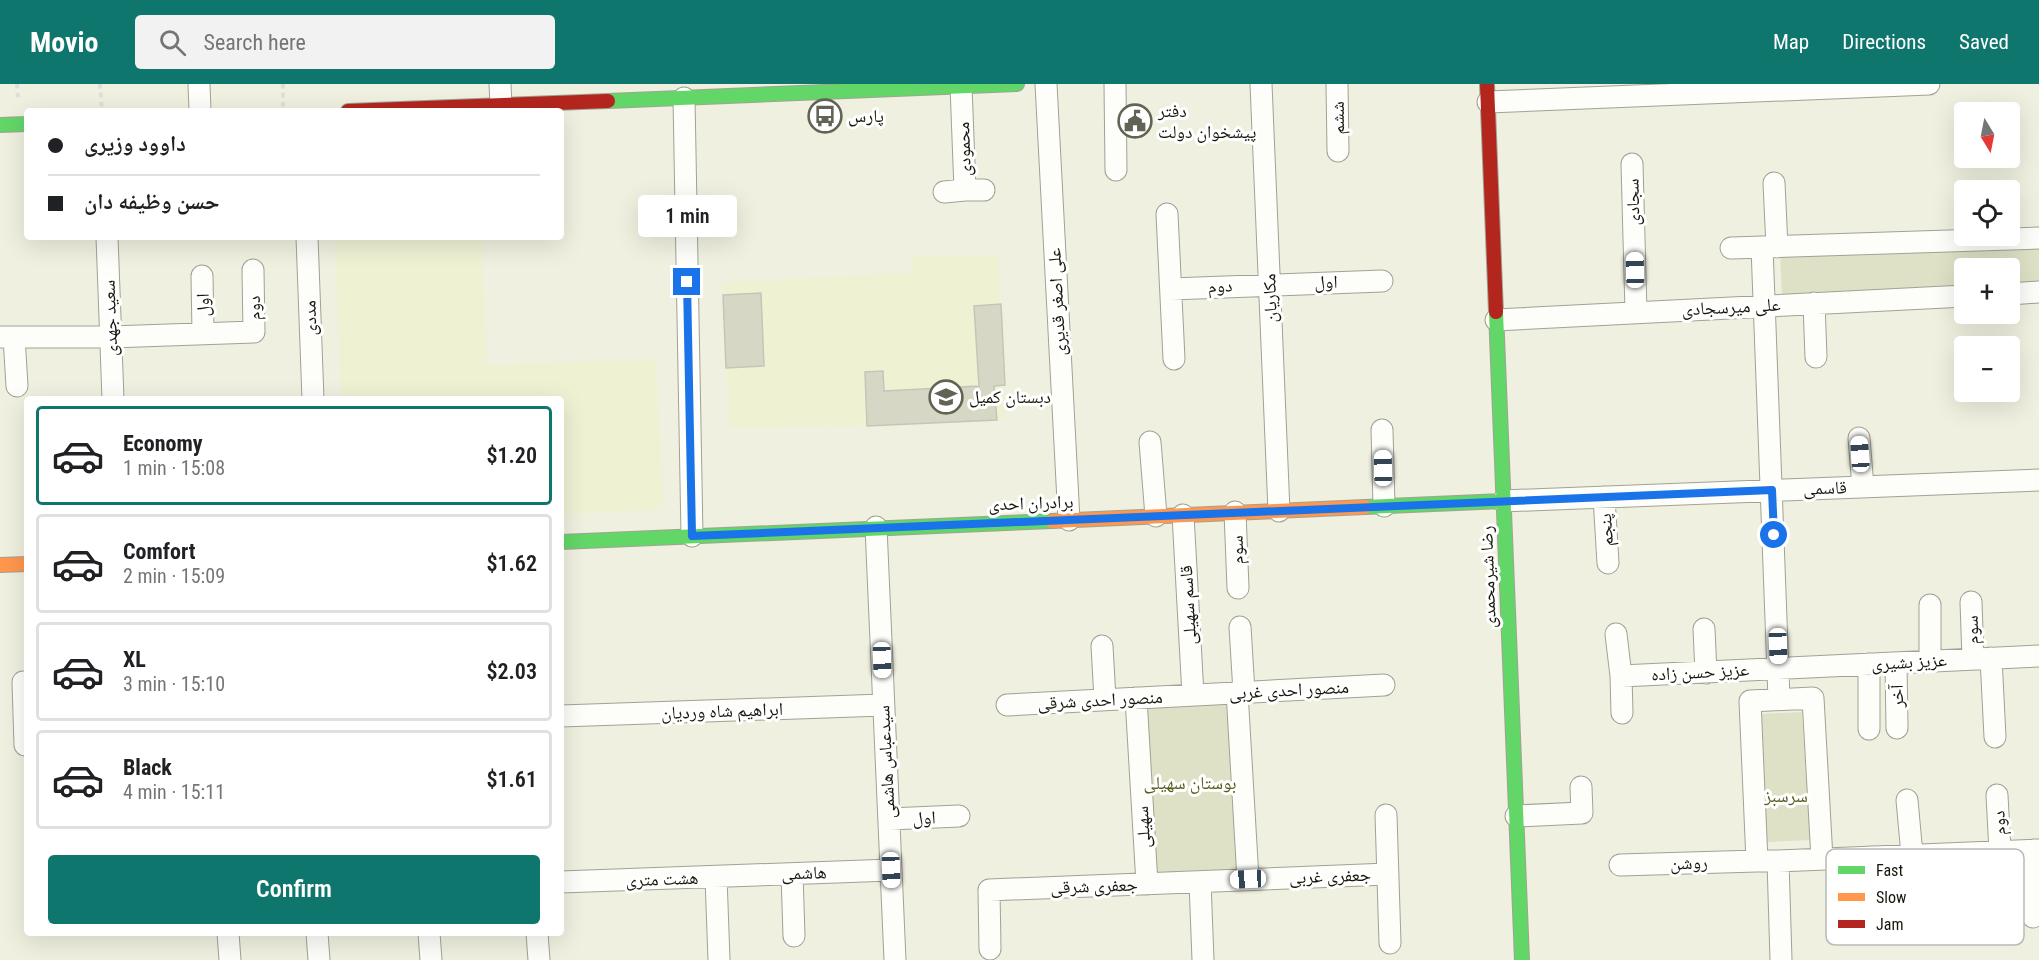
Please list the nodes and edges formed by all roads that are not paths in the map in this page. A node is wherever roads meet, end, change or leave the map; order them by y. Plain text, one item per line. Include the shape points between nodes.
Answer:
1 (199, 84) edge
2 (1017, 84) edge
3 (1046, 84) edge
4 (1115, 84) edge
5 (1261, 84) edge
6 (1337, 84) edge
7 (1929, 84) edge
8 (987, 85) edge
9 (961, 86) junction
10 (856, 87) edge
11 (1487, 93) edge
12 (500, 94) edge
13 (684, 98) junction
14 (200, 108) edge
15 (375, 108) edge
16 (24, 124) edge
17 (0, 125) edge
18 (1338, 151) dead end
19 (1632, 164) dead end
20 (1116, 170) dead end
21 (1774, 183) dead end
22 (964, 191) dead end
23 (1167, 214) dead end
24 (2039, 238) edge
25 (107, 240) edge
26 (307, 240) edge
27 (1770, 247) junction
28 (1731, 248) dead end
29 (253, 270) dead end
30 (202, 276) dead end
31 (1382, 281) dead end
32 (1269, 284) junction
33 (1171, 289) junction
34 (2039, 292) edge
35 (2020, 293) edge
36 (1954, 297) edge
37 (1814, 303) junction
38 (1766, 306) junction
39 (1635, 312) junction
40 (1496, 320) junction
41 (203, 333) junction
42 (7, 337) edge
43 (111, 337) junction
44 (1816, 357) dead end
45 (1174, 358) dead end
46 (17, 386) dead end
47 (113, 396) edge
48 (313, 396) edge
49 (1382, 430) dead end
50 (1859, 438) dead end
51 (1149, 442) dead end
52 (2039, 480) edge
53 (1863, 487) junction
54 (1772, 490) junction
55 (1604, 497) junction
56 (1503, 501) junction
57 (1384, 506) junction
58 (1279, 511) junction
59 (1236, 512) junction
60 (1183, 515) junction
61 (1156, 516) junction
62 (1069, 519) junction
63 (876, 527) junction
64 (692, 536) junction
65 (564, 542) edge
66 (1608, 563) dead end
67 (24, 564) edge
68 (0, 565) edge
69 (1238, 588) dead end
70 (1971, 602) dead end
71 (1930, 605) dead end
72 (1240, 627) dead end
73 (1704, 630) dead end
74 (1616, 634) dead end
75 (1102, 646) dead end
76 (2039, 656) edge
77 (1982, 658) junction
78 (1930, 661) junction
79 (1896, 663) junction
80 (1869, 664) junction
81 (1779, 669) junction
82 (1706, 673) junction
83 (1621, 676) junction
84 (23, 682) dead end
85 (1384, 685) dead end
86 (1241, 692) junction
87 (1193, 695) junction
88 (1136, 698) junction
89 (1105, 699) junction
90 (1779, 699) junction
91 (884, 705) junction
92 (1007, 705) dead end
93 (1622, 713) dead end
94 (24, 714) edge
95 (564, 716) edge
96 (1897, 728) dead end
97 (1869, 729) dead end
98 (1995, 736) dead end
99 (1581, 787) dead end
100 (1997, 795) dead end
101 (1907, 800) dead end
102 (1386, 815) dead end
103 (959, 816) dead end
104 (1516, 816) junction
105 (889, 819) junction
106 (1911, 849) edge
107 (2000, 849) edge
108 (2037, 850) edge
109 (1822, 859) junction
110 (1826, 859) edge
111 (1767, 861) junction
112 (1620, 865) dead end
113 (891, 870) junction
114 (792, 874) junction
115 (1388, 874) junction
116 (716, 877) junction
117 (1248, 879) junction
118 (564, 882) edge
119 (1200, 882) junction
120 (1147, 884) junction
121 (2033, 917) dead end
122 (228, 936) edge
123 (317, 936) edge
124 (429, 936) edge
125 (537, 936) edge
126 (794, 936) dead end
127 (1390, 943) dead end
128 (990, 950) dead end
129 (230, 960) edge
130 (319, 960) edge
131 (431, 960) edge
132 (538, 960) edge
133 (719, 960) edge
134 (895, 960) edge
135 (1203, 960) edge
136 (1522, 960) edge
137 (1780, 960) edge

1 - 14 street
2 - 8 street
3 - 62 street, علی اصغر قدیری
4 - 20 street
5 - 32 street, مکاریان
6 - 18 street, ششم
7 - 11 street
8 - 9 street
9 - 10 street
9 - 22 street, محمودی
10 - 13 street
11 - 40 street, رضا شیرمحمدی
12 - 13 street
12 - 15 street
13 - 64 street
16 - 17 street
19 - 39 street, سجادی
21 - 27 street
23 - 33 street
24 - 27 street
25 - 43 street, سعید جهدی
26 - 48 street, مددی
27 - 28 street
27 - 38 street
29 - 41 street, دوم via 254,332
30 - 41 street, اول
31 - 32 street, اول
32 - 33 street, دوم
32 - 58 street, مکاریان
33 - 45 street
34 - 35 street
36 - 37 street, علی میرسجادی
37 - 38 street, علی میرسجادی
37 - 44 street
38 - 39 street, علی میرسجادی
38 - 54 street
39 - 40 street, علی میرسجادی
40 - 56 street, رضا شیرمحمدی
41 - 43 street
42 - 43 street
42 - 46 street
43 - 47 street, سعید جهدی
49 - 57 street
50 - 53 street
51 - 61 street
52 - 53 street, قاسمی
53 - 54 street, قاسمی
54 - 55 street, قاسمی
54 - 81 street
55 - 56 street, قاسمی
55 - 66 street, پنجم
56 - 57 street, برادران احدی
56 - 104 street, رضا شیرمحمدی
57 - 58 street, برادران احدی
58 - 59 street, برادران احدی
59 - 60 street, برادران احدی
59 - 69 street, سوم
60 - 61 street, برادران احدی
60 - 87 street, قاسم سهیلی
61 - 62 street, برادران احدی
62 - 63 street, برادران احدی
63 - 64 street, برادران احدی
63 - 91 street, سیدعباس هاشمی
64 - 65 street, برادران احدی
67 - 68 street
70 - 77 street, سوم
71 - 78 street
72 - 86 street
73 - 82 street
74 - 83 street
75 - 89 street
76 - 77 street, عزیز بشیری
77 - 78 street, عزیز بشیری
77 - 98 street, سوم
78 - 79 street, عزیز بشیری
79 - 80 street, عزیز بشیری
79 - 96 street, آخر
80 - 81 street, عزیز بشیری
80 - 97 street
81 - 82 street, عزیز حسن زاده
81 - 90 street
82 - 83 street, عزیز حسن زاده
83 - 93 street
84 - 94 street
85 - 86 street, منصور احدی غربی
86 - 87 street, منصور احدی غربی
86 - 117 street
87 - 88 street, منصور احدی شرقی
88 - 89 street, منصور احدی شرقی
88 - 120 street, سهیلی
89 - 92 street, منصور احدی شرقی
90 - 109 street via 1814,698
90 - 111 street via 1750,701
91 - 95 street, ابراهیم شاه وردیان
91 - 105 street, سیدعباس هاشمی
99 - 104 street via 1582,813
100 - 107 street, دوم
101 - 106 street
102 - 115 street
103 - 105 street, اول
104 - 136 street, رضا شیرمحمدی
105 - 113 street, سیدعباس هاشمی
108 - 121 street
109 - 110 street
109 - 111 street
111 - 112 street, روشن
111 - 137 street
113 - 114 street, هاشمی
113 - 134 street, سیدعباس هاشمی
114 - 116 street, هاشمی
114 - 126 street
115 - 117 street, جعفری غربی
115 - 127 street
116 - 118 street, هشت متری
116 - 133 street, هشت متری
117 - 119 street, جعفری غربی
119 - 120 street, جعفری شرقی
119 - 135 street
120 - 128 street, جعفری شرقی via 989,890
122 - 129 street
123 - 130 street
124 - 131 street
125 - 132 street

